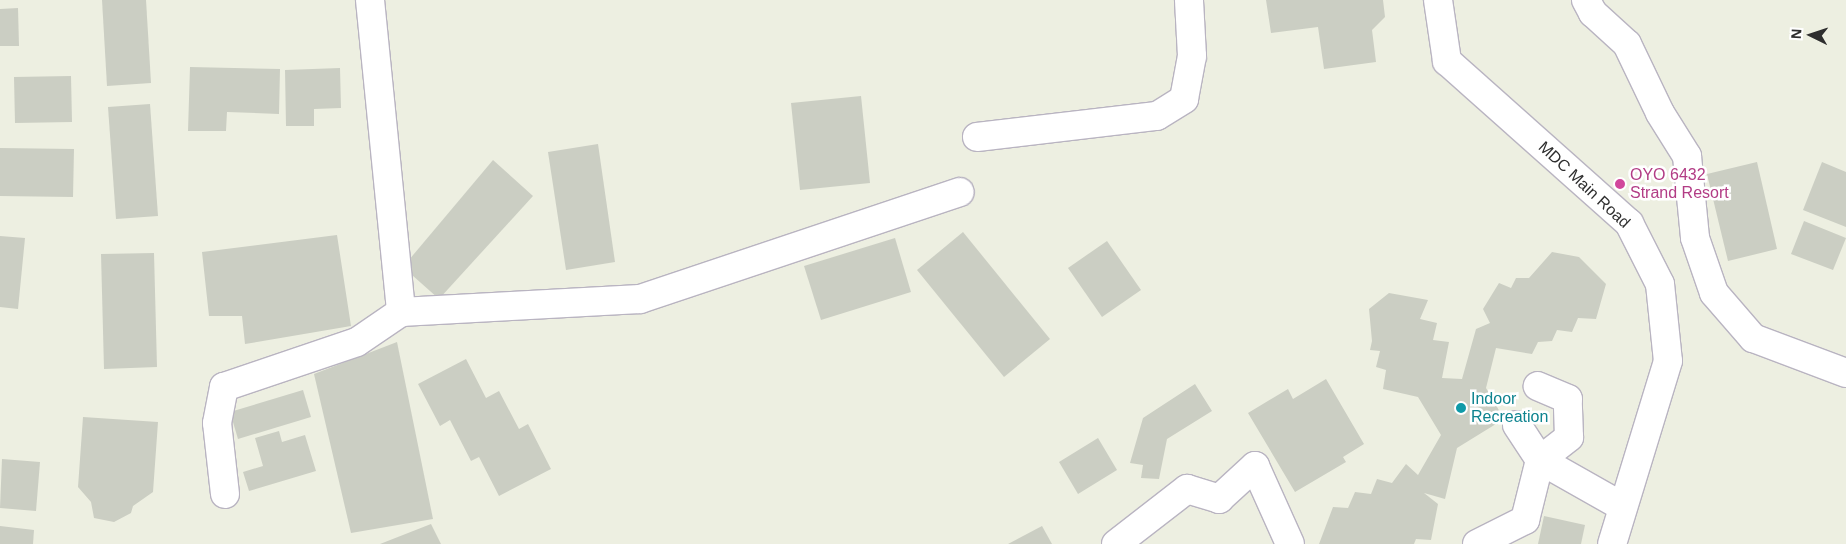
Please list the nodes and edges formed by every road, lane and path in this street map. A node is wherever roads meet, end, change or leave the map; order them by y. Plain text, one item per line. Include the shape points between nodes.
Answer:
1 (370, 0) edge
2 (1189, 0) edge
3 (1438, 0) edge
4 (1586, 0) edge
5 (977, 137) dead end
6 (960, 192) dead end
7 (401, 312) junction
8 (1846, 373) edge
9 (1538, 386) dead end
10 (1517, 426) dead end
11 (1540, 460) junction
12 (226, 494) dead end
13 (1623, 507) junction
14 (1116, 544) edge
15 (1290, 544) edge
16 (1477, 544) edge
17 (1612, 544) edge

1 - 7 street
2 - 5 street via 1192,56 1184,99 1157,116
3 - 13 street, MDC Main Road via 1447,61 1629,223 1660,284 1668,361
4 - 8 street via 1593,13 1627,44 1660,113 1687,156 1695,238 1714,293 1753,338
6 - 7 street via 640,299
7 - 12 street via 357,342 224,387 216,423
9 - 11 street via 1568,399 1569,437
10 - 11 street
11 - 13 street
11 - 16 street via 1524,520
13 - 17 street, MDC Main Road
14 - 15 street via 1187,489 1219,499 1255,466

